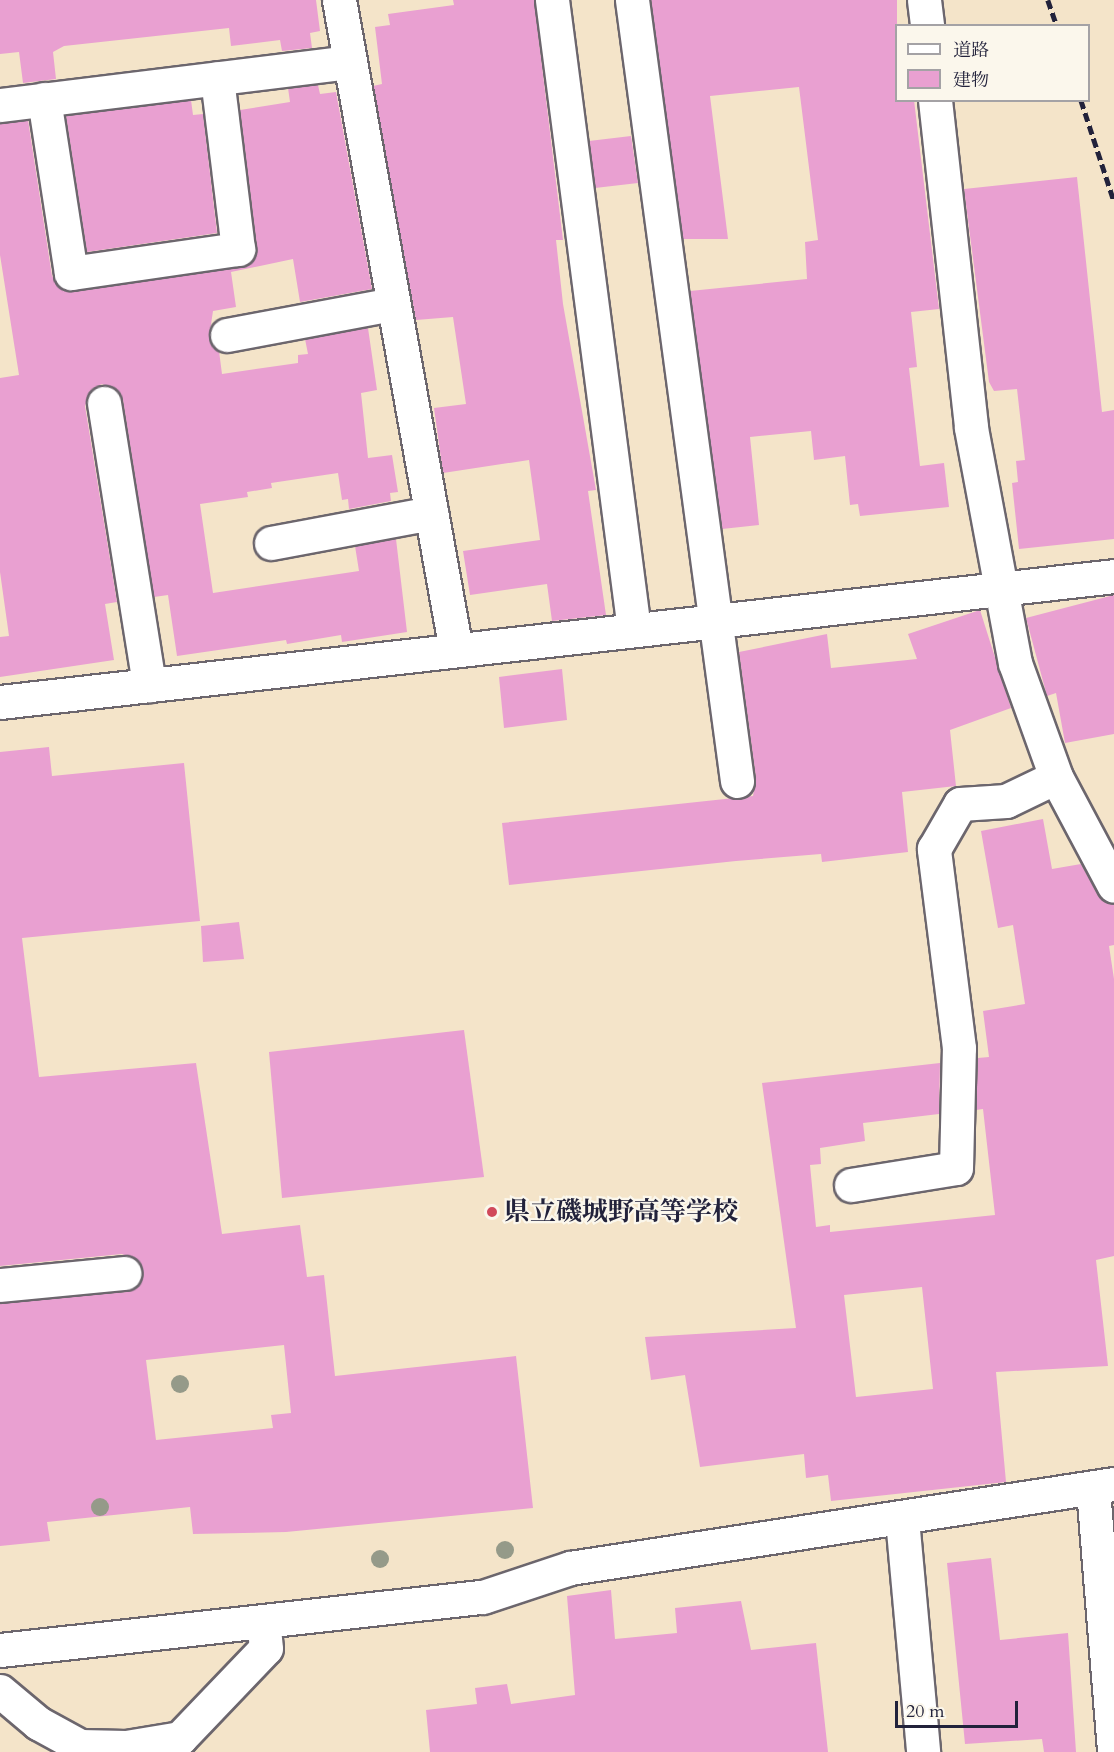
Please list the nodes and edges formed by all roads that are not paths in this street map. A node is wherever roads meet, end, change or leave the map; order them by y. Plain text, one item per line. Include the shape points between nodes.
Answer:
1 (339, 0) edge
2 (552, 0) edge
3 (632, 0) edge
4 (924, 0) edge
5 (927, 24) edge
6 (348, 62) junction
7 (217, 78) junction
8 (44, 99) junction
9 (935, 102) edge
10 (0, 105) edge
11 (393, 304) junction
12 (227, 335) dead end
13 (104, 402) dead end
14 (431, 513) junction
15 (271, 543) dead end
16 (1114, 576) edge
17 (999, 588) junction
18 (713, 621) junction
19 (634, 630) junction
20 (456, 650) junction
21 (149, 685) junction
22 (0, 702) edge
23 (1056, 777) junction
24 (737, 781) dead end
25 (1114, 886) edge
26 (851, 1185) dead end
27 (124, 1273) dead end
28 (0, 1285) edge
29 (1103, 1486) edge
30 (902, 1519) junction
31 (262, 1621) junction
32 (0, 1650) edge
33 (0, 1691) edge
34 (923, 1752) edge
35 (1114, 1752) edge

1 - 6 street
2 - 19 street
3 - 18 street
4 - 5 street
6 - 7 street
6 - 11 street
7 - 8 street
7 - 8 street via 238,249 71,273
8 - 10 street
9 - 17 street via 971,428
11 - 12 street
11 - 14 street
13 - 21 street
14 - 15 street
14 - 20 street
16 - 17 street
17 - 18 street
17 - 23 street via 1015,663
18 - 19 street
18 - 24 street
19 - 20 street
20 - 21 street
21 - 22 street
23 - 25 street
23 - 26 street via 1006,801 960,804 934,849 959,1048 956,1168
27 - 28 street
29 - 30 street
29 - 35 street
30 - 31 street via 570,1568 483,1597
30 - 34 street
31 - 32 street
31 - 33 street via 266,1648 180,1738 126,1747 80,1746 38,1723

